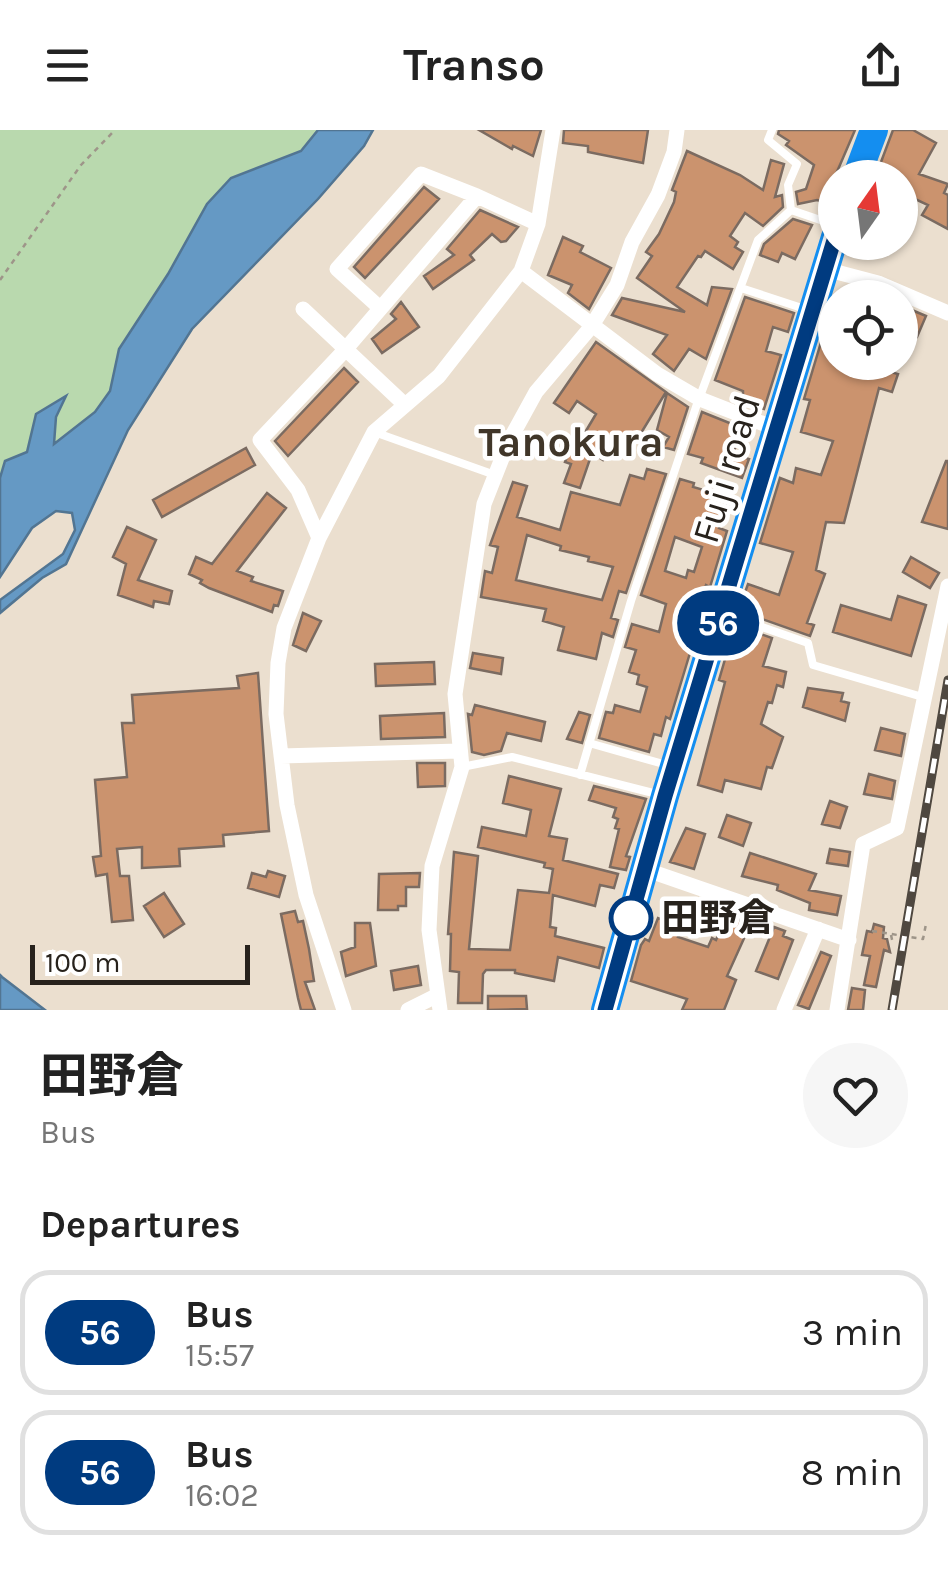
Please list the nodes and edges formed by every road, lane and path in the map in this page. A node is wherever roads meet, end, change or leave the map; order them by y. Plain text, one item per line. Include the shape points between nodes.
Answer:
1 (115, 130) edge
2 (552, 130) edge
3 (677, 130) edge
4 (772, 130) edge
5 (874, 130) edge
6 (863, 160) edge
7 (476, 196) junction
8 (790, 210) junction
9 (818, 219) edge
10 (538, 224) junction
11 (828, 260) edge
12 (825, 269) junction
13 (521, 272) junction
14 (0, 280) edge
15 (741, 288) junction
16 (380, 308) junction
17 (303, 309) dead end
18 (812, 312) junction
19 (948, 312) edge
20 (591, 328) junction
21 (344, 350) junction
22 (700, 399) junction
23 (404, 404) junction
24 (778, 429) junction
25 (374, 432) junction
26 (495, 475) junction
27 (319, 538) junction
28 (948, 586) edge
29 (721, 613) junction
30 (926, 698) junction
31 (590, 743) junction
32 (280, 756) junction
33 (460, 759) junction
34 (674, 768) junction
35 (580, 774) junction
36 (665, 796) junction
37 (644, 869) junction
38 (926, 924) dead end
39 (818, 928) junction
40 (872, 930) dead end
41 (892, 934) junction
42 (849, 940) junction
43 (893, 944) dead end
44 (438, 1003) edge
45 (344, 1010) edge
46 (408, 1010) edge
47 (605, 1010) edge
48 (784, 1010) edge
49 (837, 1010) edge

1 - 14 path via 81,165
2 - 10 street
3 - 20 street via 658,195
4 - 8 lane via 768,140 796,164 788,185
5 - 6 highway
7 - 10 street
7 - 16 street
7 - 16 street via 422,174 336,269
8 - 9 lane
8 - 15 lane via 758,240
10 - 13 street
11 - 12 highway, Fuji road
12 - 18 highway, Fuji road
12 - 19 street
13 - 20 street
13 - 23 street via 440,376
15 - 18 lane
15 - 22 lane
16 - 21 street
17 - 21 street
18 - 24 highway, Fuji road
20 - 22 street
20 - 26 street via 536,392
21 - 23 street
21 - 27 street via 260,440 298,490
22 - 24 street
22 - 31 lane
23 - 25 street
24 - 29 highway, Fuji road
25 - 26 lane
25 - 27 street
26 - 33 street via 484,504 455,694
27 - 32 street via 284,628 276,714
28 - 30 street
29 - 30 lane via 808,643 813,666
29 - 34 highway, Fuji road
30 - 42 street via 897,828 863,844
31 - 34 lane
31 - 35 lane
32 - 33 street
32 - 45 street via 296,858
33 - 35 lane via 512,757
33 - 44 street via 432,866 429,930
34 - 36 highway, Fuji road
35 - 36 lane
36 - 37 highway, Fuji road
37 - 39 street
37 - 47 highway, Fuji road
38 - 41 path via 922,939
39 - 42 street
39 - 48 street
40 - 41 path
41 - 43 path
42 - 49 street
44 - 46 street

